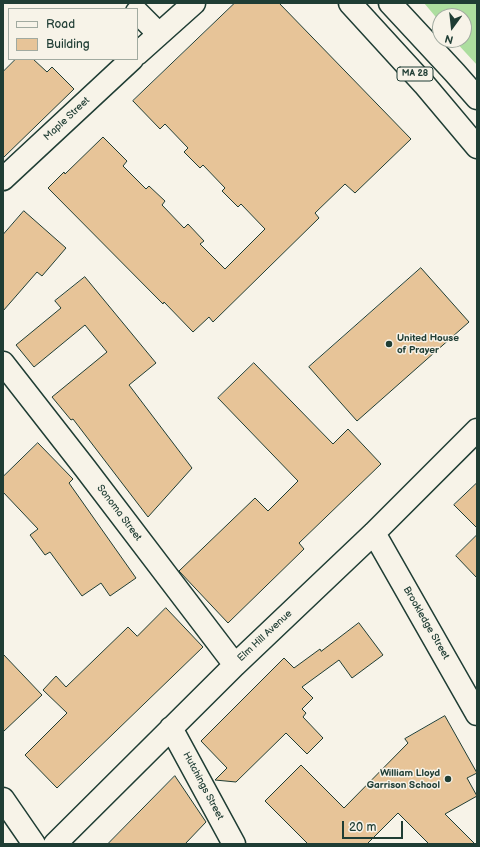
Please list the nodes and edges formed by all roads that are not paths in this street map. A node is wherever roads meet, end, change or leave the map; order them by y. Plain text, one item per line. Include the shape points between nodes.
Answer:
1 (194, 3) edge
2 (350, 3) edge
3 (390, 3) edge
4 (138, 13) edge
5 (159, 34) junction
6 (138, 53) edge
7 (131, 60) edge
8 (477, 98) edge
9 (477, 147) edge
10 (5, 175) edge
11 (3, 363) edge
12 (477, 430) edge
13 (374, 533) junction
14 (235, 665) junction
15 (477, 714) edge
16 (171, 728) junction
17 (3, 799) edge
18 (34, 844) edge
19 (55, 844) edge
20 (234, 844) edge

1 - 5 street
2 - 9 street, MA 28
3 - 8 street, MA 28
4 - 5 street
5 - 6 street
7 - 10 street, Maple Street
11 - 14 street, Sonoma Street
12 - 13 street, Elm Hill Avenue
13 - 14 street, Elm Hill Avenue
13 - 15 street, Brookledge Street
14 - 16 street, Elm Hill Avenue
16 - 19 street, Elm Hill Avenue
16 - 20 street, Hutchings Street
17 - 18 street

